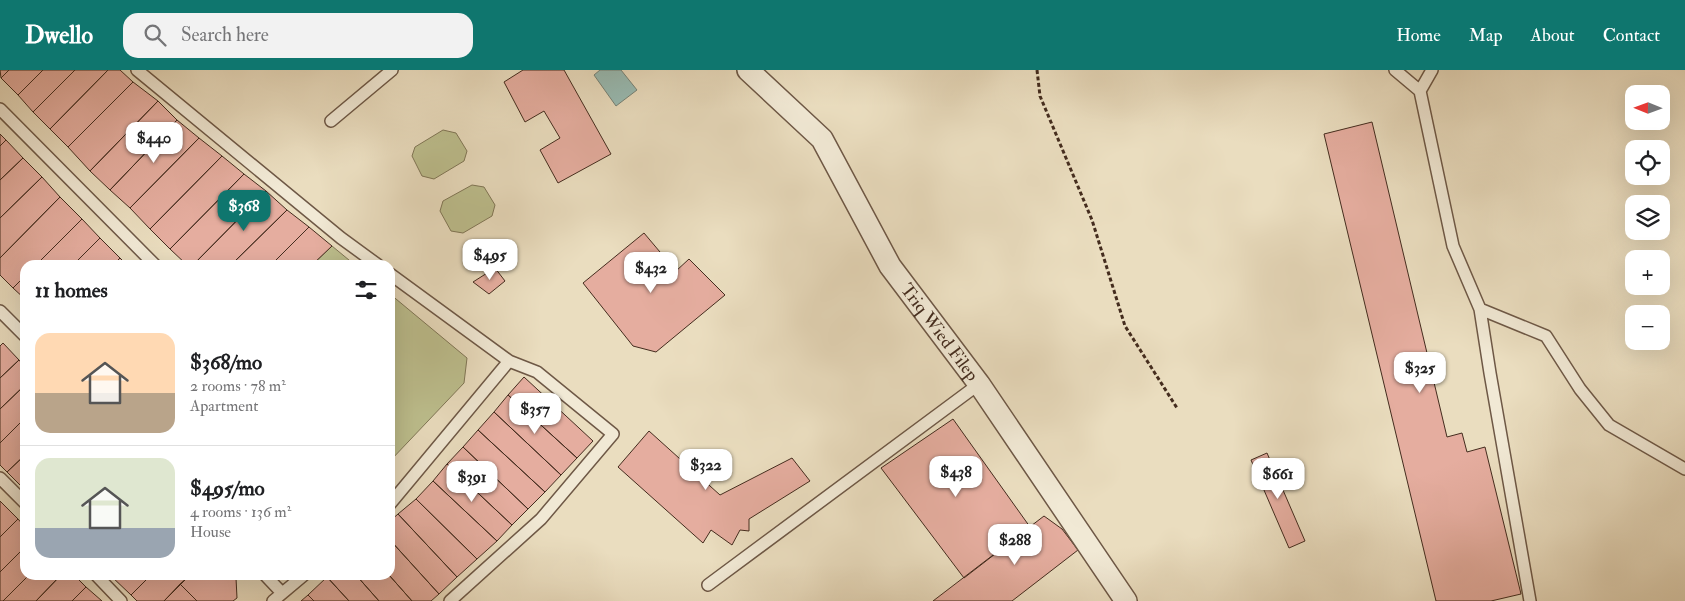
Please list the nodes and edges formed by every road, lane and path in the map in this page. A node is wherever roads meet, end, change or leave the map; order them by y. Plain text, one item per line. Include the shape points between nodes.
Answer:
1 (137, 70) edge
2 (392, 70) edge
3 (748, 70) edge
4 (1037, 70) edge
5 (1395, 70) edge
6 (1432, 70) edge
7 (1420, 91) junction
8 (0, 109) edge
9 (331, 121) dead end
10 (150, 260) edge
11 (371, 260) edge
12 (395, 278) edge
13 (1480, 308) junction
14 (0, 311) edge
15 (20, 331) edge
16 (509, 361) junction
17 (980, 384) junction
18 (1177, 408) dead end
19 (1685, 469) edge
20 (0, 478) edge
21 (395, 497) edge
22 (20, 498) edge
23 (101, 580) edge
24 (270, 580) edge
25 (298, 580) edge
26 (708, 585) dead end
27 (282, 593) junction
28 (121, 601) edge
29 (273, 601) edge
30 (450, 601) edge
31 (1126, 601) edge
32 (1530, 601) edge

1 - 11 lane
2 - 9 lane
3 - 17 street, Triq Wied Filep via 822,139 890,266
4 - 18 path via 1040,96 1092,220 1125,326
5 - 7 lane
6 - 7 lane
7 - 13 lane via 1453,246
8 - 10 lane
12 - 16 lane
13 - 19 lane via 1546,336 1580,389 1609,425
13 - 32 lane
14 - 15 lane
16 - 21 lane
16 - 30 lane via 537,372 613,434 542,519
17 - 26 lane
17 - 31 street, Triq Wied Filep
20 - 22 lane
23 - 28 lane
24 - 27 lane
25 - 27 lane
27 - 29 lane

